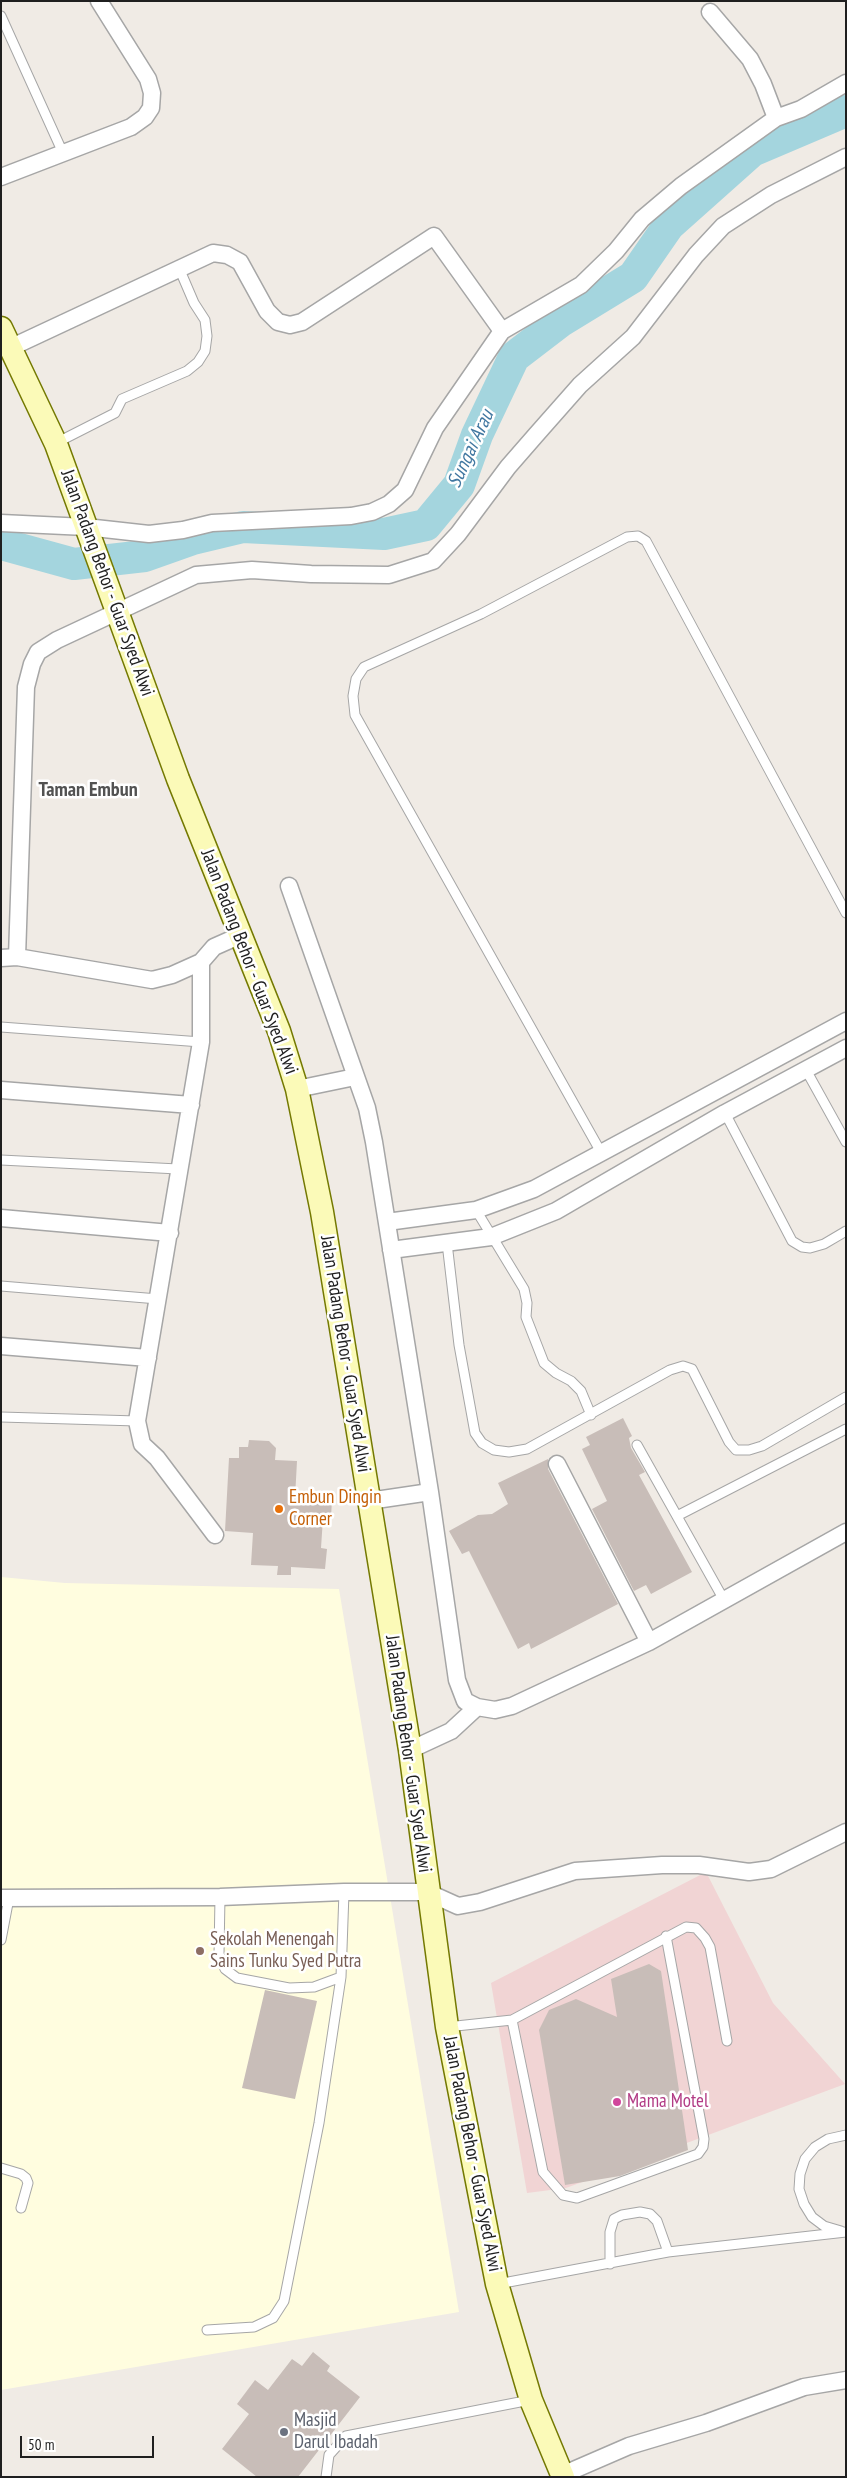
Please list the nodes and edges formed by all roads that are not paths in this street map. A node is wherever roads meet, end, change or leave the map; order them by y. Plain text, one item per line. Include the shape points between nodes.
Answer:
1 (100, 1) edge
2 (710, 12) dead end
3 (1, 16) edge
4 (846, 83) edge
5 (776, 118) junction
6 (63, 153) junction
7 (846, 157) edge
8 (1, 177) edge
9 (179, 268) junction
10 (502, 331) junction
11 (6, 338) edge
12 (56, 444) junction
13 (1, 523) edge
14 (88, 531) junction
15 (117, 609) junction
16 (289, 886) dead end
17 (846, 913) edge
18 (240, 935) junction
19 (9, 957) edge
20 (201, 962) junction
21 (846, 1021) edge
22 (1, 1027) edge
23 (201, 1042) junction
24 (846, 1048) edge
25 (806, 1070) junction
26 (355, 1077) junction
27 (296, 1089) junction
28 (1, 1090) edge
29 (192, 1105) junction
30 (725, 1113) junction
31 (846, 1142) edge
32 (602, 1154) junction
33 (1, 1160) edge
34 (178, 1169) junction
35 (476, 1210) junction
36 (1, 1218) edge
37 (386, 1222) junction
38 (846, 1231) edge
39 (170, 1233) junction
40 (491, 1237) junction
41 (447, 1243) junction
42 (391, 1250) junction
43 (1, 1286) edge
44 (158, 1299) junction
45 (1, 1346) edge
46 (148, 1358) junction
47 (846, 1398) edge
48 (591, 1415) junction
49 (1, 1417) edge
50 (137, 1421) junction
51 (846, 1429) edge
52 (637, 1445) dead end
53 (557, 1464) dead end
54 (430, 1492) junction
55 (370, 1501) junction
56 (677, 1516) junction
57 (846, 1532) edge
58 (215, 1535) dead end
59 (724, 1600) junction
60 (649, 1642) junction
61 (477, 1707) junction
62 (410, 1750) junction
63 (846, 1832) edge
64 (344, 1892) junction
65 (427, 1892) junction
66 (220, 1897) junction
67 (5, 1898) edge
68 (666, 1936) junction
69 (1, 1940) edge
70 (341, 1977) junction
71 (512, 2020) junction
72 (447, 2027) junction
73 (727, 2041) dead end
74 (846, 2128) edge
75 (846, 2135) edge
76 (828, 2139) junction
77 (1, 2168) edge
78 (21, 2208) dead end
79 (846, 2232) edge
80 (668, 2252) junction
81 (610, 2264) junction
82 (497, 2284) junction
83 (207, 2330) dead end
84 (846, 2380) edge
85 (531, 2400) junction
86 (561, 2476) edge
87 (326, 2477) edge

1 - 6 street via 148,79 152,93 151,108 131,127
2 - 5 street via 750,59
3 - 6 lane
4 - 5 street via 801,109
5 - 10 street via 681,186 642,219 616,251 581,285
6 - 8 street
7 - 15 street via 771,195 724,226 696,255 633,337 580,385 508,467 458,534 433,561 389,575 252,570 196,575
9 - 10 street via 213,254 227,255 240,262 267,311 278,322 290,325 302,322 434,236
9 - 11 street
9 - 12 lane via 204,320 207,336 205,350 198,362 187,371 122,399 115,413
10 - 14 street via 435,428 405,490 389,504 372,512 351,516 212,523 149,534
11 - 12 main road, Jalan Padang Behor - Guar Syed Alwi
12 - 14 main road, Jalan Padang Behor - Guar Syed Alwi
13 - 14 street
14 - 15 main road, Jalan Padang Behor - Guar Syed Alwi
15 - 18 main road, Jalan Padang Behor - Guar Syed Alwi via 178,779
15 - 19 street via 47,646 38,652 32,664 26,687
16 - 26 street
17 - 32 lane via 646,541 638,536 627,537 481,614 364,668 356,679 353,696 355,715
18 - 20 street via 214,947
18 - 27 main road, Jalan Padang Behor - Guar Syed Alwi via 279,1031
19 - 20 street via 152,980
20 - 23 street
21 - 32 street
22 - 23 lane
23 - 29 street
24 - 25 street
25 - 30 street
25 - 31 lane
26 - 27 street
26 - 37 street via 374,1142
27 - 55 main road, Jalan Padang Behor - Guar Syed Alwi via 322,1212
28 - 29 street
29 - 34 street
30 - 38 lane via 792,1240 810,1248
30 - 40 street via 556,1211
32 - 35 street via 534,1189
33 - 34 lane
34 - 39 street
35 - 37 street
35 - 40 lane
36 - 39 street
37 - 42 street
39 - 44 street
40 - 41 street
40 - 48 lane via 524,1289 526,1318 544,1363 581,1391
41 - 42 street
41 - 48 lane via 459,1345 476,1433 482,1443 494,1450 509,1452 527,1448
42 - 54 street
43 - 44 lane
44 - 46 street
45 - 46 street
46 - 50 street
47 - 48 lane via 762,1446 748,1450 736,1450 729,1442 692,1369 683,1366 670,1370
49 - 50 lane
50 - 58 street via 142,1444 157,1458
51 - 56 lane
52 - 56 lane
53 - 60 street
54 - 55 street
54 - 61 street via 456,1680 465,1701
55 - 62 main road, Jalan Padang Behor - Guar Syed Alwi
56 - 59 lane
57 - 59 street
59 - 60 street
60 - 61 street via 512,1706 495,1710
61 - 62 street via 451,1731
62 - 65 main road, Jalan Padang Behor - Guar Syed Alwi
63 - 65 street via 771,1869 749,1872 700,1865 662,1865 574,1872 458,1906
64 - 65 street
64 - 66 street
64 - 70 lane
65 - 72 main road, Jalan Padang Behor - Guar Syed Alwi
66 - 67 street
66 - 70 lane via 219,1954 225,1969 237,1978 288,1988 314,1986
67 - 69 lane
68 - 71 lane
68 - 71 lane via 704,2139 698,2154 577,2198 563,2195 543,2172
68 - 73 lane via 686,1927 696,1928 705,1938 710,1947
70 - 83 lane via 319,2123 284,2302 272,2318 254,2327
71 - 72 lane
72 - 82 main road, Jalan Padang Behor - Guar Syed Alwi
74 - 76 lane
75 - 76 lane
76 - 79 lane via 805,2159 799,2189 812,2217 824,2226
77 - 78 lane via 26,2178 28,2183
79 - 80 lane
80 - 81 lane
80 - 81 lane via 657,2221 650,2214 622,2215 614,2219 610,2232
81 - 82 lane
82 - 85 main road, Jalan Padang Behor - Guar Syed Alwi
84 - 86 street via 804,2387 706,2423 629,2446
85 - 86 main road, Jalan Padang Behor - Guar Syed Alwi
85 - 87 lane via 346,2436 329,2456

